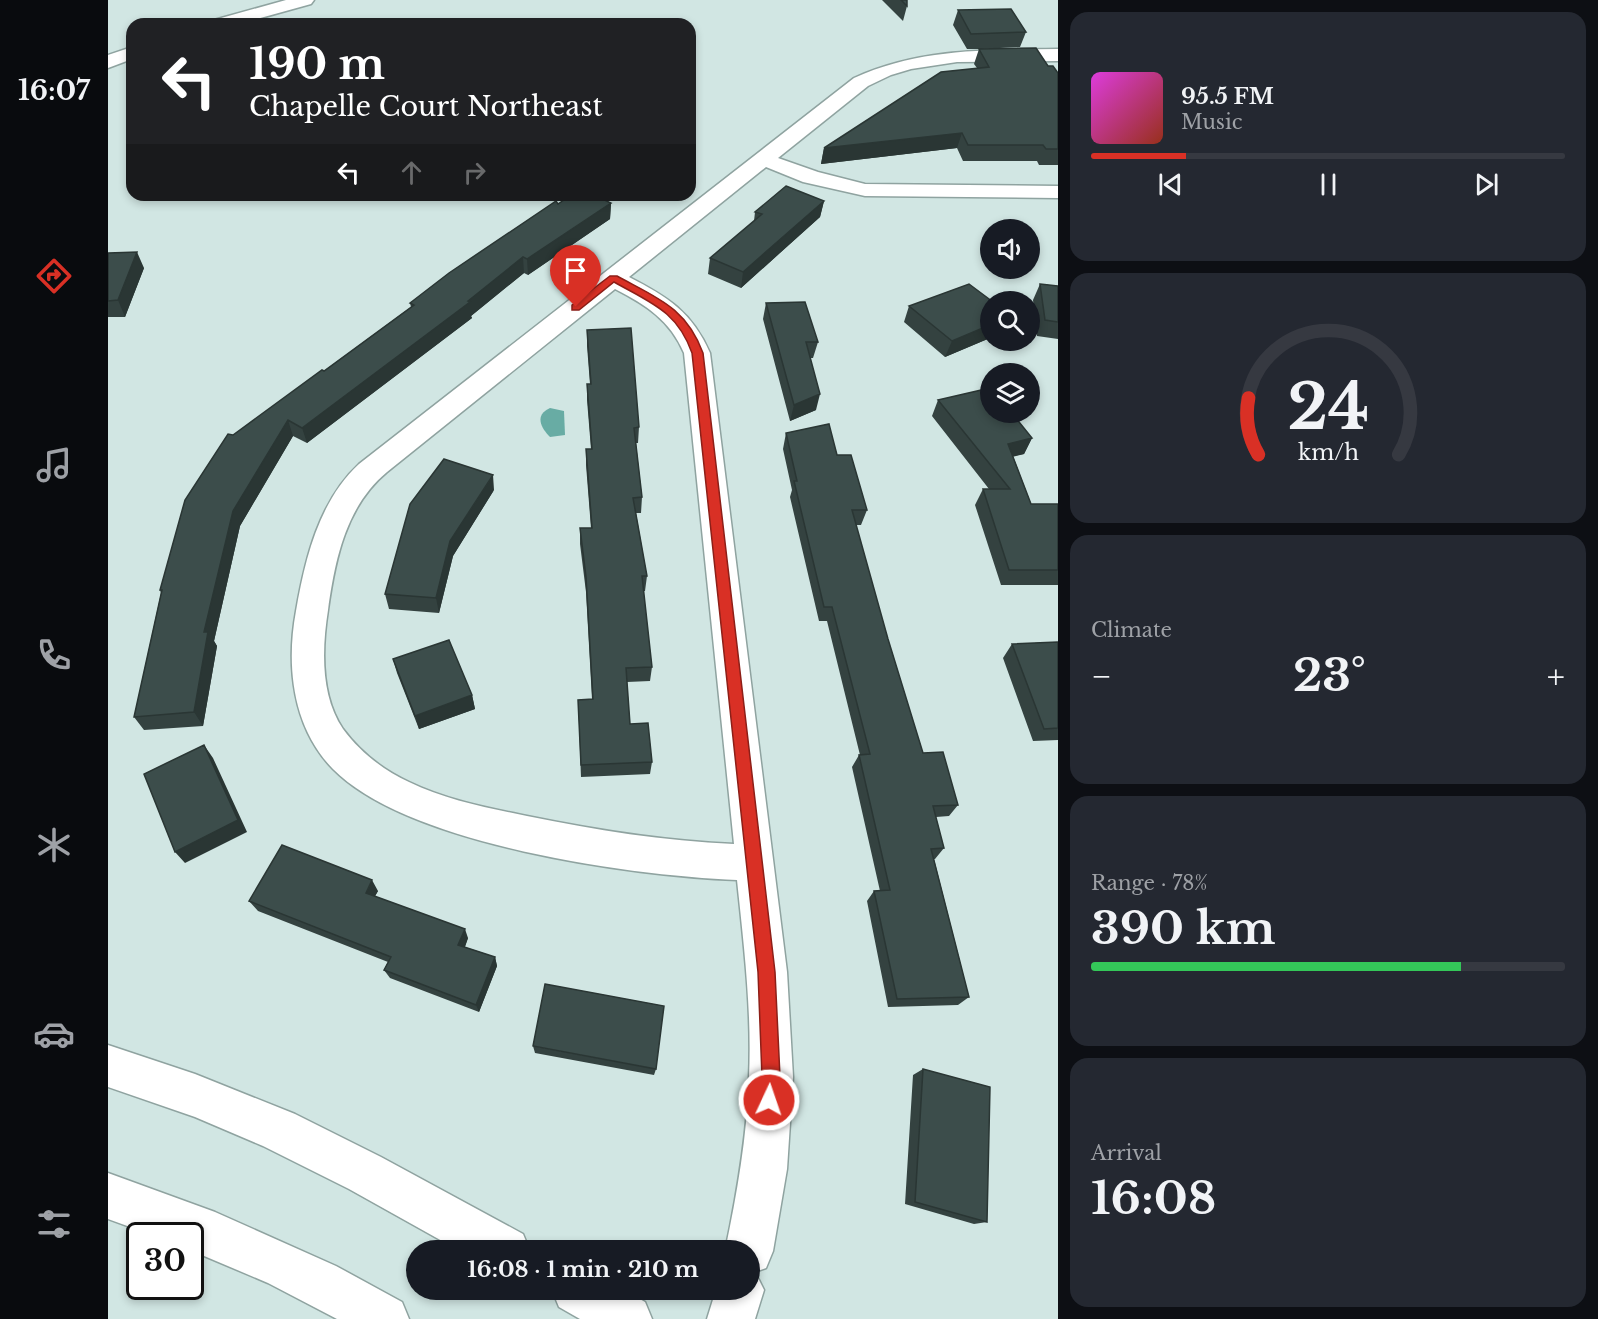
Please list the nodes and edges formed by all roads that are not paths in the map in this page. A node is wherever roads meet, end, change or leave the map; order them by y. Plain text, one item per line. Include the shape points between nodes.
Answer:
1 (305, 0) edge
2 (241, 18) edge
3 (126, 54) edge
4 (1058, 55) edge
5 (108, 62) edge
6 (763, 159) junction
7 (1058, 192) edge
8 (613, 278) junction
9 (754, 862) junction
10 (108, 1066) edge
11 (108, 1196) edge
12 (486, 1240) edge
13 (751, 1240) edge
14 (594, 1300) edge
15 (737, 1300) edge
16 (386, 1319) edge
17 (628, 1319) edge
18 (731, 1319) edge

1 - 2 street
3 - 5 street
4 - 6 street via 938,58 901,64 861,82
6 - 7 street via 811,177 865,190
6 - 8 street
8 - 9 street via 665,306 691,335 697,353
8 - 9 street via 389,455 359,481 340,508 325,543 306,635 307,675 315,712 335,745 361,772 402,796 458,818 569,843 700,861
9 - 13 street via 767,972 771,1077 764,1169
10 - 12 street via 278,1130
11 - 16 street via 236,1245 341,1293
14 - 17 street
15 - 18 street

